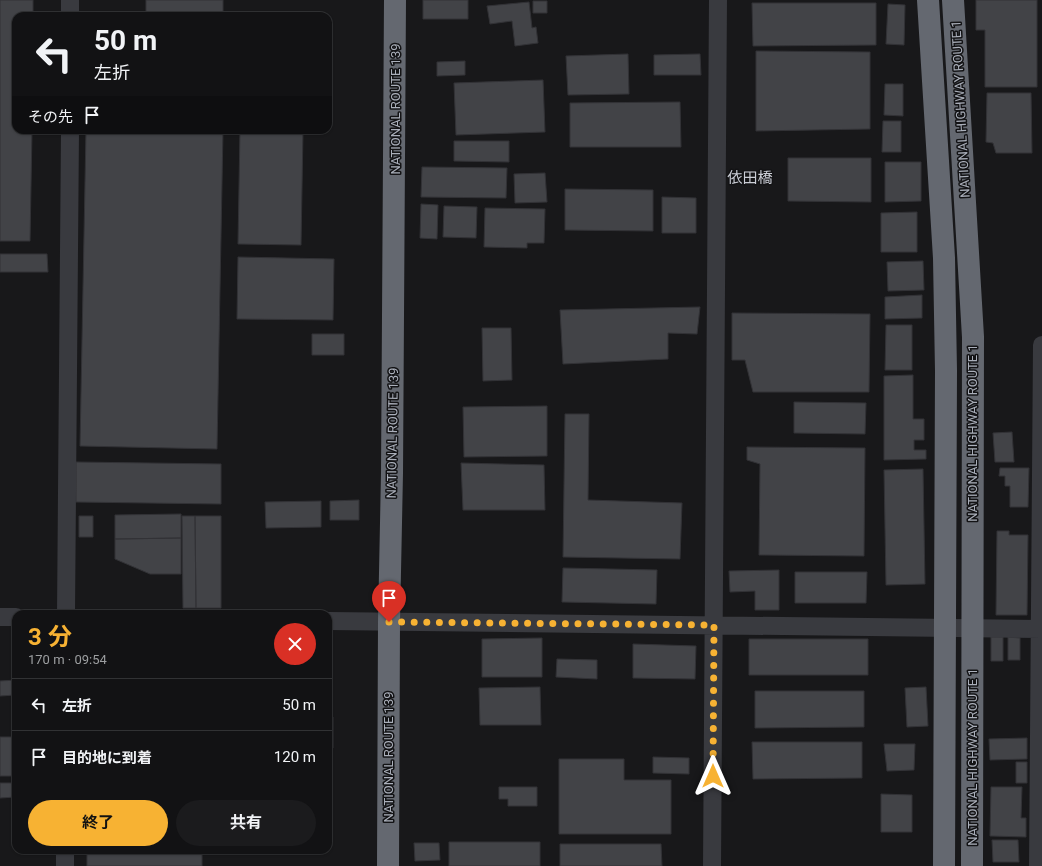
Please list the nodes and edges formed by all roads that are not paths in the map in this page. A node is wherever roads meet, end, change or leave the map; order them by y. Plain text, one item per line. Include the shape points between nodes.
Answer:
1 (70, 0) edge
2 (395, 0) edge
3 (718, 0) edge
4 (928, 0) edge
5 (953, 0) edge
6 (70, 12) edge
7 (70, 134) edge
8 (1042, 345) edge
9 (66, 610) edge
10 (0, 617) edge
11 (12, 617) edge
12 (332, 621) edge
13 (389, 622) junction
14 (714, 625) junction
15 (1041, 629) edge
16 (65, 854) edge
17 (65, 866) edge
18 (388, 866) edge
19 (712, 866) edge
20 (944, 866) edge
21 (972, 866) edge
22 (1038, 866) edge

1 - 6 street
2 - 13 highway, NATIONAL ROUTE 139
3 - 14 street
4 - 20 highway, NATIONAL HIGHWAY ROUTE 1, bridge via 944,258
5 - 21 highway, NATIONAL HIGHWAY ROUTE 1, bridge via 973,337
7 - 9 street
8 - 15 street
10 - 11 street
12 - 13 street
13 - 14 street
13 - 18 highway, NATIONAL ROUTE 139
14 - 15 street
14 - 19 street
15 - 22 street
16 - 17 street

